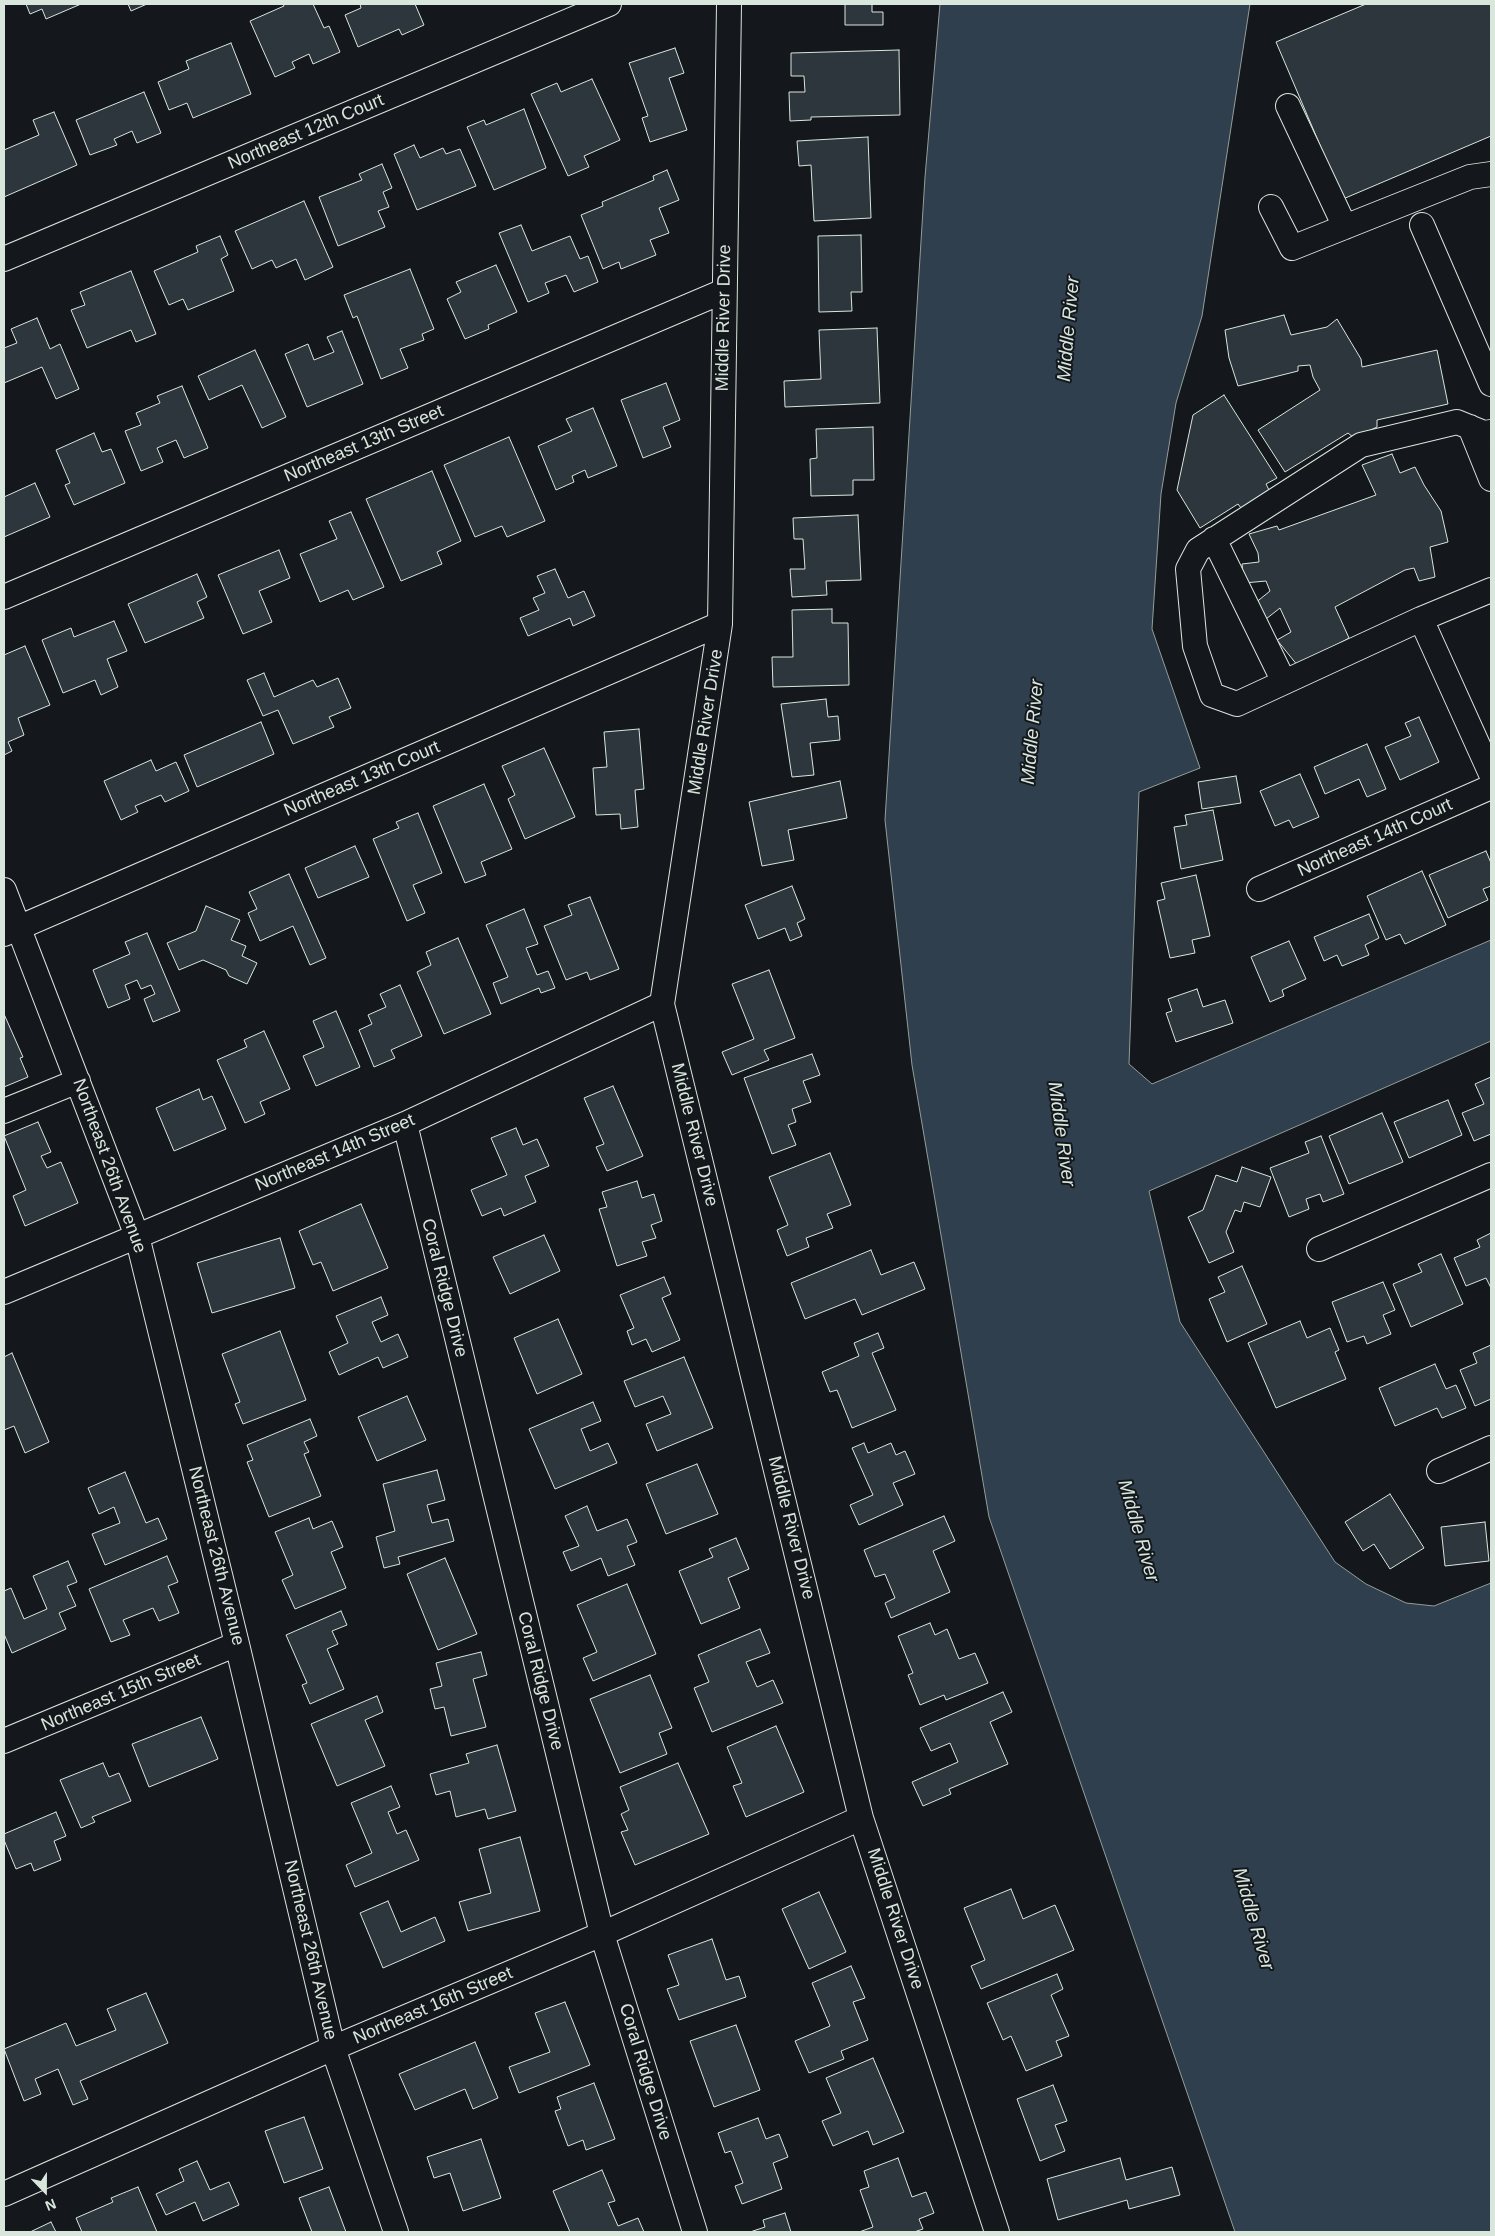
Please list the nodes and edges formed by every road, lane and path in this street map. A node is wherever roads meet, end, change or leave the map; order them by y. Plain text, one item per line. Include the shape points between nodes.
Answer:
1 (609, 4) edge
2 (730, 4) edge
3 (1288, 106) dead end
4 (1491, 174) edge
5 (1272, 207) dead end
6 (1422, 225) dead end
7 (1345, 227) junction
8 (4, 260) edge
9 (724, 291) junction
10 (1491, 384) edge
11 (1481, 430) edge
12 (1491, 478) edge
13 (1214, 539) junction
14 (1490, 595) edge
15 (4, 597) edge
16 (1421, 619) junction
17 (720, 624) junction
18 (1284, 682) junction
19 (1491, 774) edge
20 (1491, 787) edge
21 (1259, 889) dead end
22 (4, 890) edge
23 (12, 930) edge
24 (662, 1004) junction
25 (78, 1081) junction
26 (4, 1111) edge
27 (405, 1124) junction
28 (1491, 1176) edge
29 (137, 1236) junction
30 (1319, 1249) dead end
31 (4, 1292) edge
32 (1491, 1448) edge
33 (1439, 1471) dead end
34 (238, 1644) junction
35 (4, 1741) edge
36 (862, 1818) junction
37 (602, 1934) junction
38 (333, 2048) junction
39 (4, 2194) edge
40 (396, 2232) edge
41 (695, 2232) edge
42 (997, 2232) edge

1 - 8 street, Northeast 12th Court
2 - 9 street, Middle River Drive
3 - 7 street
4 - 7 street via 1470,177
5 - 7 street via 1292,248
6 - 10 street
9 - 15 street, Northeast 13th Street
9 - 17 street, Middle River Drive
11 - 12 street
11 - 13 street via 1457,422 1361,445
13 - 18 street
13 - 18 street via 1198,550 1188,569 1195,646 1212,695 1236,704
14 - 16 street
16 - 18 street
16 - 19 street
17 - 23 street, Northeast 13th Court
17 - 24 street, Middle River Drive
20 - 21 street, Northeast 14th Court
22 - 23 street, Northeast 26th Avenue
23 - 25 street, Northeast 26th Avenue
24 - 27 street, Northeast 14th Street
24 - 36 street, Middle River Drive
25 - 26 street
25 - 29 street, Northeast 26th Avenue
27 - 29 street, Northeast 14th Street
27 - 37 street, Coral Ridge Drive
28 - 30 street
29 - 31 street, Northeast 14th Street
29 - 34 street, Northeast 26th Avenue
32 - 33 street
34 - 35 street, Northeast 15th Street
34 - 38 street, Northeast 26th Avenue
36 - 37 street, Northeast 16th Street
36 - 42 street, Middle River Drive
37 - 38 street, Northeast 16th Street
37 - 41 street, Coral Ridge Drive
38 - 39 street, Northeast 16th Street
38 - 40 street, Northeast 26th Avenue

